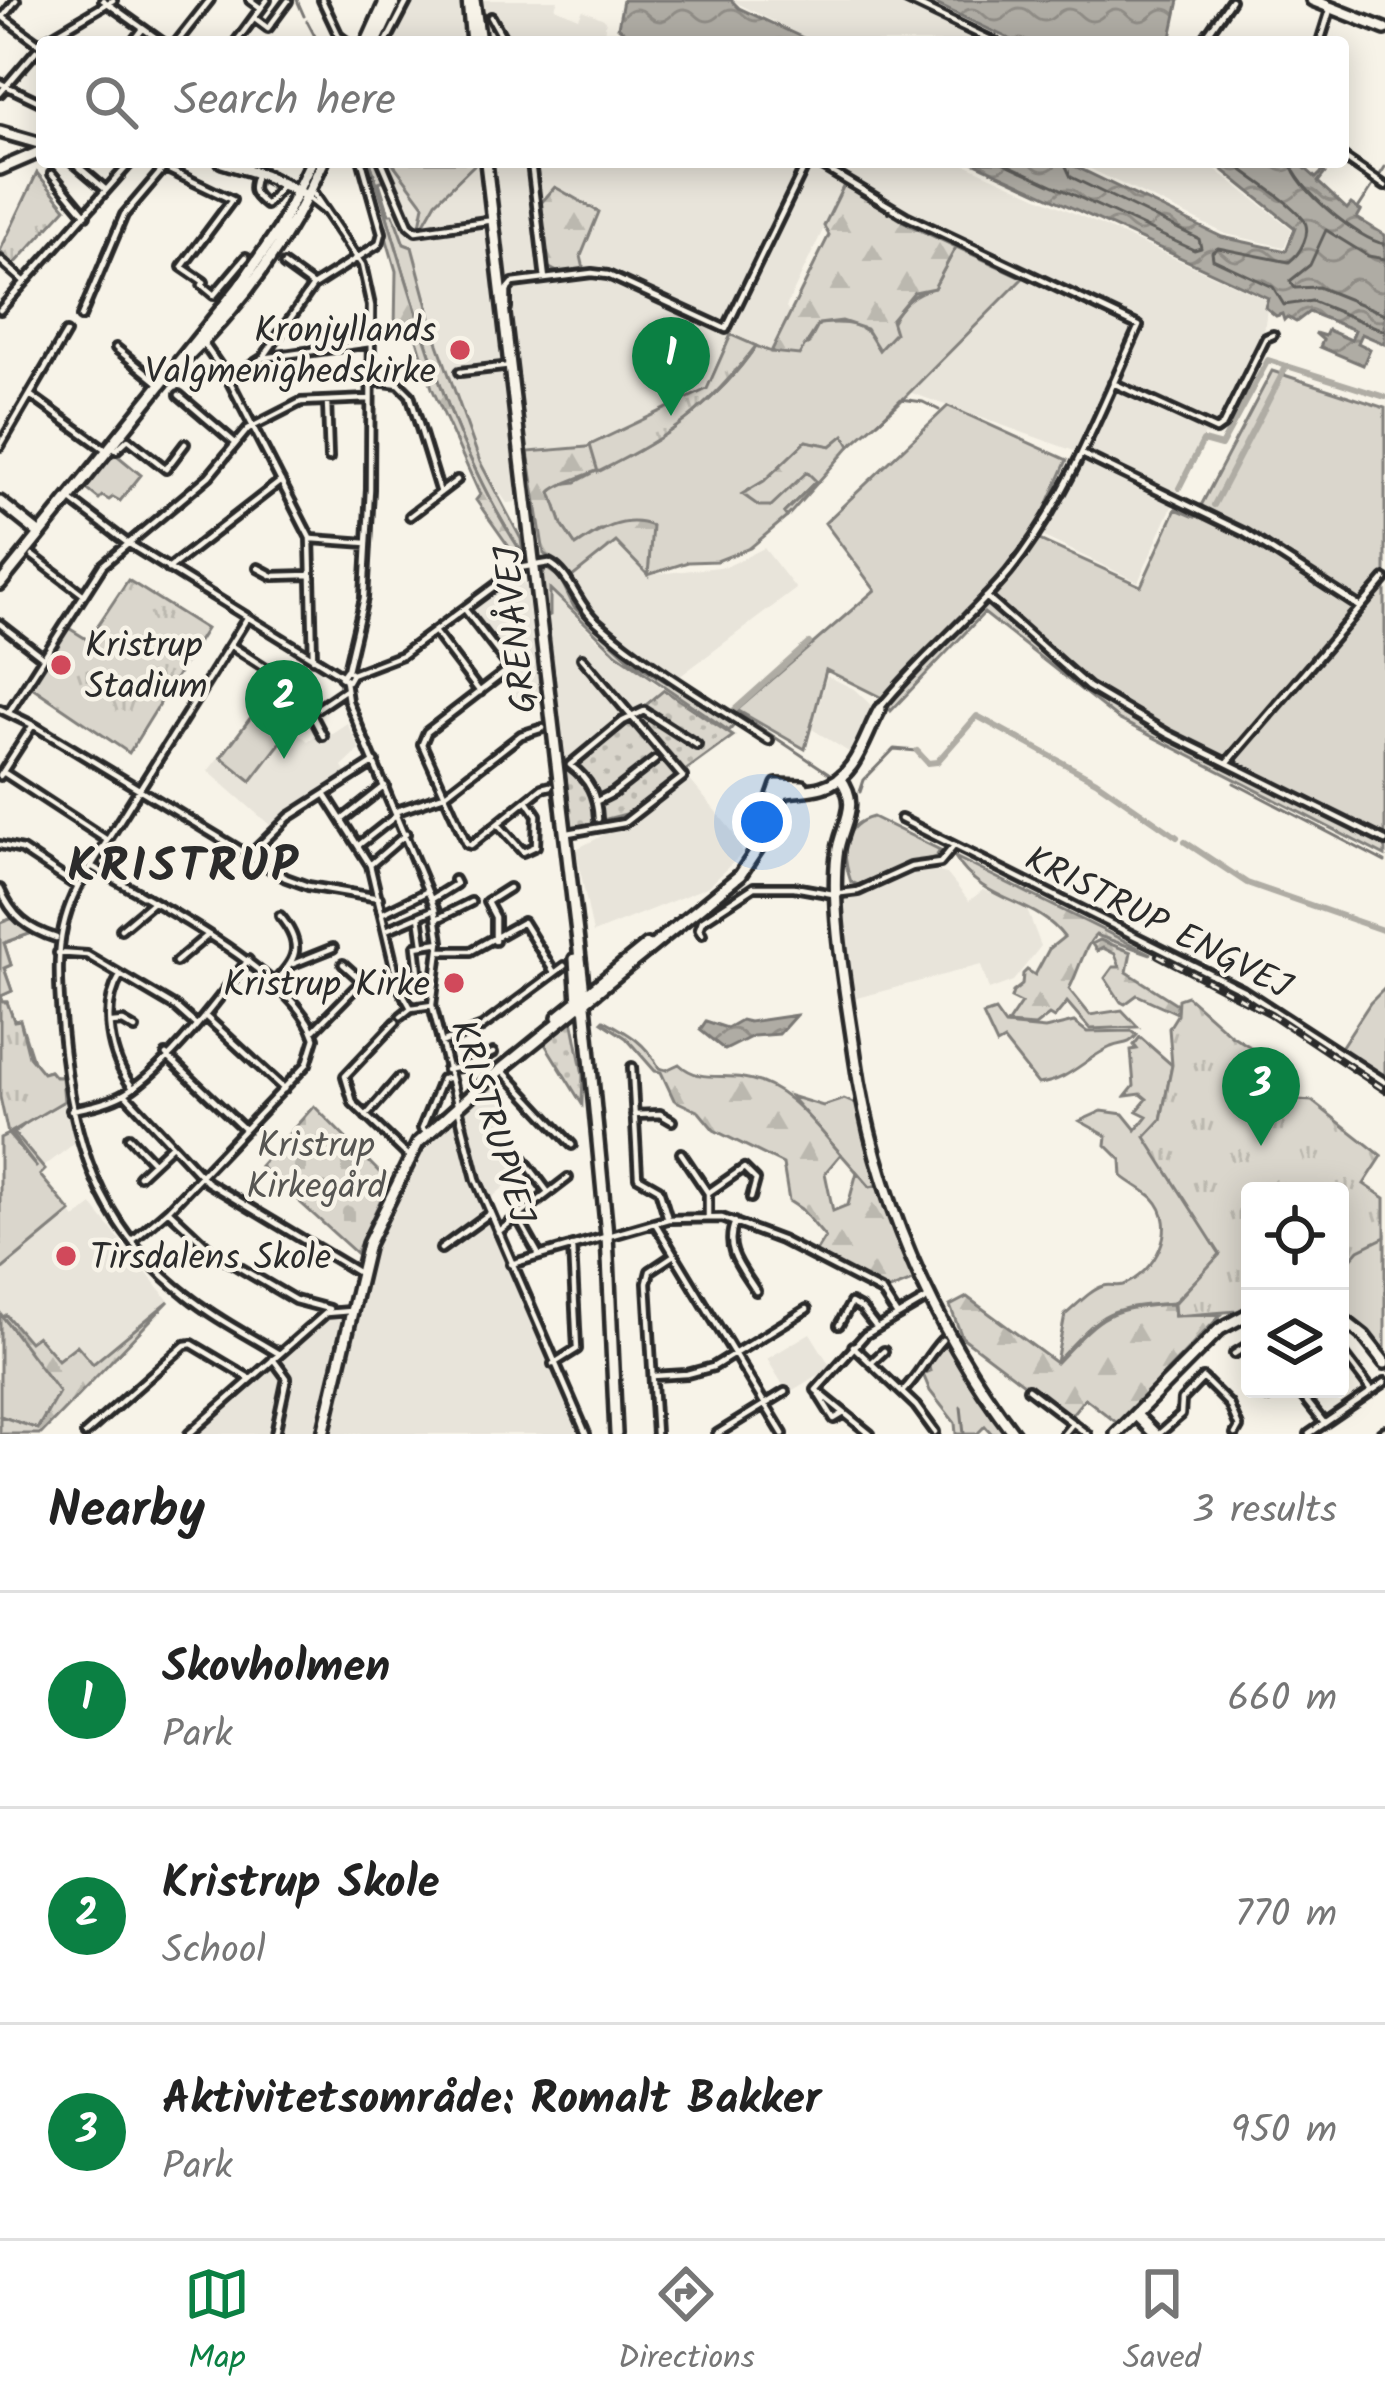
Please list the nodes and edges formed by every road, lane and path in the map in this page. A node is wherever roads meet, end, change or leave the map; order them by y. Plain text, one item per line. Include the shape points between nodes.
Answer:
1 (16, 0) edge
2 (210, 0) edge
3 (250, 0) edge
4 (267, 0) edge
5 (322, 0) edge
6 (386, 0) edge
7 (396, 0) edge
8 (408, 0) edge
9 (471, 0) edge
10 (907, 0) edge
11 (1231, 0) edge
12 (1312, 0) edge
13 (108, 1) edge
14 (288, 1) edge
15 (1330, 7) junction
16 (261, 8) junction
17 (2, 16) edge
18 (254, 17) junction
19 (490, 17) dead end
20 (1385, 29) edge
21 (142, 30) junction
22 (54, 36) edge
23 (138, 36) edge
24 (152, 36) edge
25 (182, 36) edge
26 (240, 36) edge
27 (339, 36) edge
28 (374, 36) edge
29 (375, 36) edge
30 (389, 36) edge
31 (475, 36) edge
32 (501, 36) edge
33 (982, 36) edge
34 (1206, 36) edge
35 (1322, 36) edge
36 (36, 42) edge
37 (36, 49) edge
38 (3, 84) edge
39 (0, 93) edge
40 (36, 100) edge
41 (0, 133) edge
42 (36, 146) edge
43 (36, 151) edge
44 (1349, 161) edge
45 (80, 168) edge
46 (126, 168) edge
47 (164, 168) edge
48 (173, 168) edge
49 (246, 168) edge
50 (314, 168) edge
51 (363, 168) edge
52 (385, 168) edge
53 (489, 168) edge
54 (533, 168) edge
55 (808, 168) edge
56 (822, 168) edge
57 (0, 169) edge
58 (262, 172) junction
59 (52, 174) dead end
60 (1380, 182) edge
61 (280, 188) dead end
62 (304, 190) junction
63 (107, 191) junction
64 (86, 215) junction
65 (494, 220) junction
66 (357, 256) junction
67 (246, 257) dead end
68 (0, 260) edge
69 (284, 265) dead end
70 (545, 278) junction
71 (26, 282) junction
72 (313, 286) junction
73 (0, 310) edge
74 (506, 312) junction
75 (81, 317) dead end
76 (66, 333) dead end
77 (507, 334) junction
78 (1273, 335) dead end
79 (199, 340) junction
80 (370, 344) junction
81 (116, 348) dead end
82 (263, 358) junction
83 (511, 366) junction
84 (460, 371) dead end
85 (230, 380) junction
86 (370, 380) junction
87 (1113, 382) junction
88 (160, 384) junction
89 (30, 395) junction
90 (179, 395) dead end
91 (369, 399) junction
92 (327, 401) junction
93 (253, 426) junction
94 (185, 444) dead end
95 (236, 444) junction
96 (0, 446) edge
97 (108, 448) junction
98 (1081, 453) junction
99 (329, 458) dead end
100 (458, 480) dead end
101 (281, 481) junction
102 (440, 494) junction
103 (68, 498) junction
104 (0, 502) edge
105 (410, 516) dead end
106 (40, 534) junction
107 (310, 538) junction
108 (126, 542) junction
109 (367, 543) junction
110 (33, 556) dead end
111 (534, 564) junction
112 (258, 568) dead end
113 (168, 569) junction
114 (311, 575) junction
115 (1385, 579) edge
116 (0, 584) edge
117 (84, 595) junction
118 (986, 597) junction
119 (1360, 607) junction
120 (466, 611) junction
121 (247, 618) junction
122 (0, 624) edge
123 (436, 633) junction
124 (313, 641) junction
125 (230, 645) junction
126 (298, 649) junction
127 (44, 658) junction
128 (582, 658) dead end
129 (313, 659) junction
130 (350, 672) junction
131 (343, 678) junction
132 (345, 690) junction
133 (480, 692) junction
134 (0, 709) edge
135 (880, 709) joint
136 (9, 712) junction
137 (310, 713) junction
138 (632, 715) junction
139 (33, 725) junction
140 (543, 728) dead end
141 (322, 736) dead end
142 (769, 741) dead end
143 (697, 745) dead end
144 (655, 760) dead end
145 (375, 762) junction
146 (1227, 764) junction
147 (1, 774) edge
148 (840, 778) junction
149 (385, 786) junction
150 (550, 786) dead end
151 (812, 789) junction
152 (138, 791) junction
153 (325, 794) junction
154 (444, 795) junction
155 (527, 800) junction
156 (597, 801) junction
157 (397, 813) junction
158 (344, 819) junction
159 (598, 819) dead end
160 (901, 819) dead end
161 (498, 824) junction
162 (564, 833) junction
163 (406, 834) junction
164 (107, 840) junction
165 (1385, 842) edge
166 (0, 844) edge
167 (359, 845) junction
168 (954, 846) junction
169 (248, 857) junction
170 (370, 865) junction
171 (91, 866) junction
172 (454, 880) dead end
173 (77, 887) junction
174 (508, 888) dead end
175 (0, 889) edge
176 (837, 893) junction
177 (430, 895) junction
178 (379, 898) junction
179 (153, 902) junction
180 (471, 902) dead end
181 (435, 909) junction
182 (383, 913) junction
183 (280, 916) dead end
184 (419, 916) junction
185 (437, 919) junction
186 (121, 929) dead end
187 (386, 930) junction
188 (702, 934) dead end
189 (208, 935) junction
190 (58, 938) junction
191 (495, 940) junction
192 (440, 942) junction
193 (423, 944) junction
194 (333, 948) dead end
195 (439, 951) junction
196 (58, 952) junction
197 (248, 960) junction
198 (176, 962) dead end
199 (292, 964) junction
200 (343, 964) dead end
201 (564, 966) dead end
202 (554, 972) junction
203 (121, 975) junction
204 (433, 980) junction
205 (420, 981) junction
206 (272, 984) junction
207 (608, 985) junction
208 (400, 988) dead end
209 (582, 1000) junction
210 (432, 1005) junction
211 (411, 1008) junction
212 (206, 1016) junction
213 (112, 1023) junction
214 (196, 1025) junction
215 (135, 1029) dead end
216 (313, 1031) junction
217 (441, 1043) junction
218 (494, 1053) dead end
219 (166, 1055) junction
220 (590, 1055) junction
221 (632, 1067) dead end
222 (501, 1069) junction
223 (447, 1074) junction
224 (398, 1078) dead end
225 (1385, 1082) edge
226 (133, 1088) junction
227 (593, 1088) junction
228 (284, 1089) junction
229 (124, 1094) junction
230 (457, 1107) junction
231 (71, 1110) junction
232 (634, 1115) junction
233 (367, 1116) junction
234 (672, 1121) dead end
235 (244, 1129) junction
236 (427, 1132) junction
237 (129, 1137) dead end
238 (172, 1145) junction
239 (572, 1145) dead end
240 (681, 1154) dead end
241 (409, 1156) junction
242 (521, 1156) dead end
243 (153, 1162) junction
244 (200, 1175) junction
245 (139, 1176) dead end
246 (568, 1178) dead end
247 (548, 1192) junction
248 (708, 1193) junction
249 (752, 1198) dead end
250 (168, 1210) junction
251 (490, 1214) junction
252 (708, 1216) junction
253 (668, 1219) junction
254 (735, 1221) junction
255 (655, 1222) junction
256 (520, 1223) dead end
257 (498, 1232) junction
258 (608, 1235) junction
259 (131, 1240) junction
260 (572, 1246) junction
261 (441, 1249) dead end
262 (674, 1254) junction
263 (538, 1256) junction
264 (511, 1264) junction
265 (359, 1273) junction
266 (756, 1291) dead end
267 (930, 1298) junction
268 (332, 1310) junction
269 (807, 1310) dead end
270 (350, 1311) junction
271 (896, 1314) junction
272 (1241, 1318) edge
273 (1349, 1324) edge
274 (839, 1325) dead end
275 (876, 1327) junction
276 (942, 1340) dead end
277 (853, 1346) junction
278 (1241, 1350) edge
279 (884, 1351) dead end
280 (734, 1354) junction
281 (1234, 1354) dead end
282 (276, 1357) junction
283 (1349, 1361) edge
284 (871, 1363) junction
285 (1385, 1363) edge
286 (553, 1364) junction
287 (653, 1376) junction
288 (251, 1379) junction
289 (1385, 1382) edge
290 (1028, 1389) dead end
291 (1372, 1391) junction
292 (785, 1392) dead end
293 (902, 1392) junction
294 (1305, 1398) edge
295 (765, 1404) junction
296 (1136, 1414) junction
297 (1073, 1423) junction
298 (1324, 1423) junction
299 (273, 1432) edge
300 (935, 1432) edge
301 (85, 1434) edge
302 (189, 1434) edge
303 (323, 1434) edge
304 (586, 1434) edge
305 (619, 1434) edge
306 (656, 1434) edge
307 (717, 1434) edge
308 (783, 1434) edge
309 (870, 1434) edge
310 (1014, 1434) edge
311 (1064, 1434) edge
312 (1087, 1434) edge
313 (1116, 1434) edge
314 (1157, 1434) edge
315 (1234, 1434) edge
316 (1309, 1434) edge

1 - 17 street
2 - 25 street
3 - 16 street
4 - 16 street
5 - 27 street
6 - 28 street
7 - 29 street
8 - 30 street
9 - 31 street
10 - 33 street
11 - 34 street
12 - 15 street
13 - 21 street
13 - 22 street
14 - 18 street via 268,28
15 - 20 street
15 - 35 street
16 - 18 street
17 - 36 street
18 - 26 street
19 - 32 street
21 - 23 street
21 - 24 street
37 - 38 street
38 - 39 street
38 - 40 street
41 - 42 street
43 - 57 street
44 - 60 street
45 - 63 street
46 - 63 street
47 - 75 street via 124,215
48 - 67 street via 232,200 182,267 214,295
49 - 58 street
50 - 62 street
51 - 66 street via 381,239
52 - 65 street via 416,231
53 - 65 street, GRENÅVEJ
54 - 70 street
55 - 70 street via 726,329 608,275
56 - 87 street via 1139,326
58 - 61 street via 254,196 266,205
58 - 62 street
59 - 64 street
62 - 66 street
62 - 79 street
62 - 79 street via 269,261
63 - 64 street
64 - 71 street
65 - 74 street, GRENÅVEJ
65 - 77 street, GRENÅVEJ
66 - 72 street
66 - 80 street via 369,284
68 - 71 street
69 - 72 street
70 - 74 street via 513,283
71 - 73 street
72 - 82 street
74 - 77 street, GRENÅVEJ
76 - 89 street
77 - 83 street, GRENÅVEJ
78 - 87 street via 1216,430
79 - 85 street
79 - 88 street
80 - 82 street
80 - 86 street
81 - 88 street
82 - 85 street
83 - 84 street
83 - 111 street, GRENÅVEJ
85 - 93 street
86 - 91 street
86 - 102 street via 393,382 410,395
87 - 98 street
88 - 97 street
89 - 96 street
89 - 97 street
90 - 95 street
91 - 92 street
91 - 109 street
92 - 93 street via 301,401
92 - 99 street
93 - 95 street
93 - 101 street
94 - 97 street via 166,469 128,440
95 - 108 street via 188,496
97 - 103 street
98 - 118 street via 1029,544
98 - 119 street via 1245,532
100 - 102 street
101 - 107 street
101 - 113 street
102 - 105 street
103 - 106 street
103 - 108 street
104 - 106 street
106 - 116 street
107 - 109 street
107 - 114 street
108 - 113 street
108 - 117 street
109 - 130 street
110 - 117 street
111 - 120 street
111 - 142 street via 557,566 607,630
111 - 162 street, GRENÅVEJ
112 - 114 street via 272,576
113 - 121 street
114 - 124 street
115 - 119 street
117 - 127 street
118 - 135 street
118 - 146 street via 1088,686
119 - 146 street
120 - 123 street
120 - 133 street via 510,668
121 - 125 street
121 - 126 street
122 - 127 street
123 - 130 street via 389,662
123 - 133 street
124 - 126 street
124 - 129 street
125 - 137 street via 278,676
125 - 152 street
126 - 129 street
127 - 136 street
128 - 138 street
129 - 131 street
130 - 131 street
131 - 132 street, KRISTRUPVEJ
132 - 137 street
132 - 145 street, KRISTRUPVEJ
133 - 154 street via 423,738
134 - 136 street
135 - 148 street
136 - 139 street
137 - 141 street
138 - 143 street via 649,713
138 - 156 street via 570,765
138 - 162 street via 683,777 624,823
139 - 147 street
139 - 152 street
140 - 154 street via 521,734
144 - 156 street
145 - 149 street, KRISTRUPVEJ
145 - 153 street
146 - 165 street
147 - 164 street
148 - 151 street
148 - 176 street via 851,806 836,856
149 - 157 street, KRISTRUPVEJ
149 - 158 street
150 - 155 street
151 - 207 street via 783,793 740,875
151 - 209 street via 777,785 761,834 737,870
152 - 164 street
152 - 169 street
153 - 158 street
153 - 169 street
154 - 157 street
154 - 161 street via 468,845
155 - 161 street
155 - 161 street via 537,815 536,846 523,852
156 - 159 street
157 - 163 street, KRISTRUPVEJ
157 - 167 street
158 - 167 street
160 - 168 street, KRISTRUP ENGVEJ
162 - 209 street, GRENÅVEJ
163 - 170 street
163 - 177 street, KRISTRUPVEJ
164 - 171 street
166 - 173 street
167 - 170 street
168 - 176 street via 940,863
168 - 225 street, KRISTRUP ENGVEJ via 1243,991
169 - 178 street via 308,886
170 - 178 street
171 - 173 street
171 - 179 street
172 - 177 street
173 - 190 street
174 - 191 street via 487,902
175 - 190 street via 16,917
176 - 188 street via 754,887 702,921
176 - 267 street via 866,1109 890,1199
177 - 181 street, KRISTRUPVEJ
177 - 182 street
178 - 182 street
179 - 186 street
179 - 189 street
180 - 185 street
181 - 184 street
181 - 185 street, KRISTRUPVEJ
182 - 187 street
183 - 199 street via 292,931
184 - 187 street
184 - 193 street
185 - 192 street, KRISTRUPVEJ
187 - 205 street via 397,979
189 - 197 street
189 - 198 street
190 - 196 street
191 - 195 street via 471,951
191 - 202 street via 523,922
192 - 193 street
192 - 195 street, KRISTRUPVEJ
193 - 205 street via 416,946
194 - 199 street
195 - 204 street, KRISTRUPVEJ
196 - 203 street via 87,955
196 - 231 street
197 - 206 street
197 - 212 street
199 - 206 street
200 - 216 street via 362,981
201 - 202 street
202 - 217 street via 482,1027
203 - 213 street via 110,999
203 - 214 street
204 - 205 street
204 - 210 street, KRISTRUPVEJ
206 - 216 street
207 - 209 street
207 - 220 street via 590,1014
208 - 211 street
209 - 220 street, GRENÅVEJ
209 - 222 street
209 - 227 street, GRENÅVEJ
210 - 211 street
210 - 217 street, KRISTRUPVEJ
211 - 233 street via 345,1076
212 - 214 street
212 - 228 street
213 - 215 street
213 - 226 street via 115,1059
214 - 219 street
216 - 228 street via 311,1058
217 - 223 street, KRISTRUPVEJ
218 - 223 street
219 - 226 street
219 - 235 street
220 - 227 street, GRENÅVEJ
221 - 232 street
222 - 230 street
222 - 239 street
223 - 230 street, KRISTRUPVEJ
223 - 236 street via 422,1128
224 - 233 street
226 - 229 street
227 - 258 street, GRENÅVEJ
228 - 235 street
229 - 231 street
229 - 238 street
230 - 236 street
230 - 251 street, KRISTRUPVEJ
231 - 259 street via 93,1179
232 - 234 street
232 - 253 street via 638,1177 659,1189
233 - 241 street
235 - 244 street
236 - 241 street
237 - 243 street
238 - 243 street
238 - 244 street
240 - 248 street
241 - 265 street
242 - 247 street
243 - 245 street
244 - 250 street
244 - 265 street
246 - 247 street
247 - 257 street
248 - 249 street via 744,1168 756,1180
248 - 252 street
250 - 259 street
250 - 268 street via 213,1252 295,1300
251 - 257 street, KRISTRUPVEJ
251 - 261 street
252 - 253 street
252 - 254 street
253 - 255 street
254 - 266 street via 730,1248
254 - 271 street via 882,1292
255 - 258 street
255 - 262 street
256 - 263 street
257 - 264 street, KRISTRUPVEJ
258 - 260 street
258 - 305 street, GRENÅVEJ
259 - 282 street via 190,1299
260 - 263 street
260 - 286 street via 577,1349
262 - 280 street
262 - 287 street via 646,1282
263 - 264 street
264 - 286 street, KRISTRUPVEJ
265 - 270 street
267 - 271 street
267 - 310 street
268 - 270 street
268 - 282 street
269 - 280 street
270 - 303 street
271 - 275 street
272 - 296 street
273 - 285 street
274 - 275 street via 851,1304
275 - 277 street
276 - 293 street
277 - 284 street
277 - 309 street via 816,1390
278 - 281 street
279 - 284 street
280 - 287 street via 701,1371
280 - 295 street
282 - 288 street
282 - 299 street via 287,1378
283 - 291 street
284 - 293 street
286 - 304 street, KRISTRUPVEJ
287 - 306 street
288 - 301 street via 185,1345
288 - 302 street
289 - 291 street
290 - 297 street
291 - 298 street
292 - 295 street
293 - 300 street
294 - 298 street
295 - 307 street
295 - 308 street
296 - 313 street
296 - 314 street
297 - 311 street
297 - 312 street
298 - 316 street
314 - 315 street via 1203,1378 1229,1404 1239,1427

